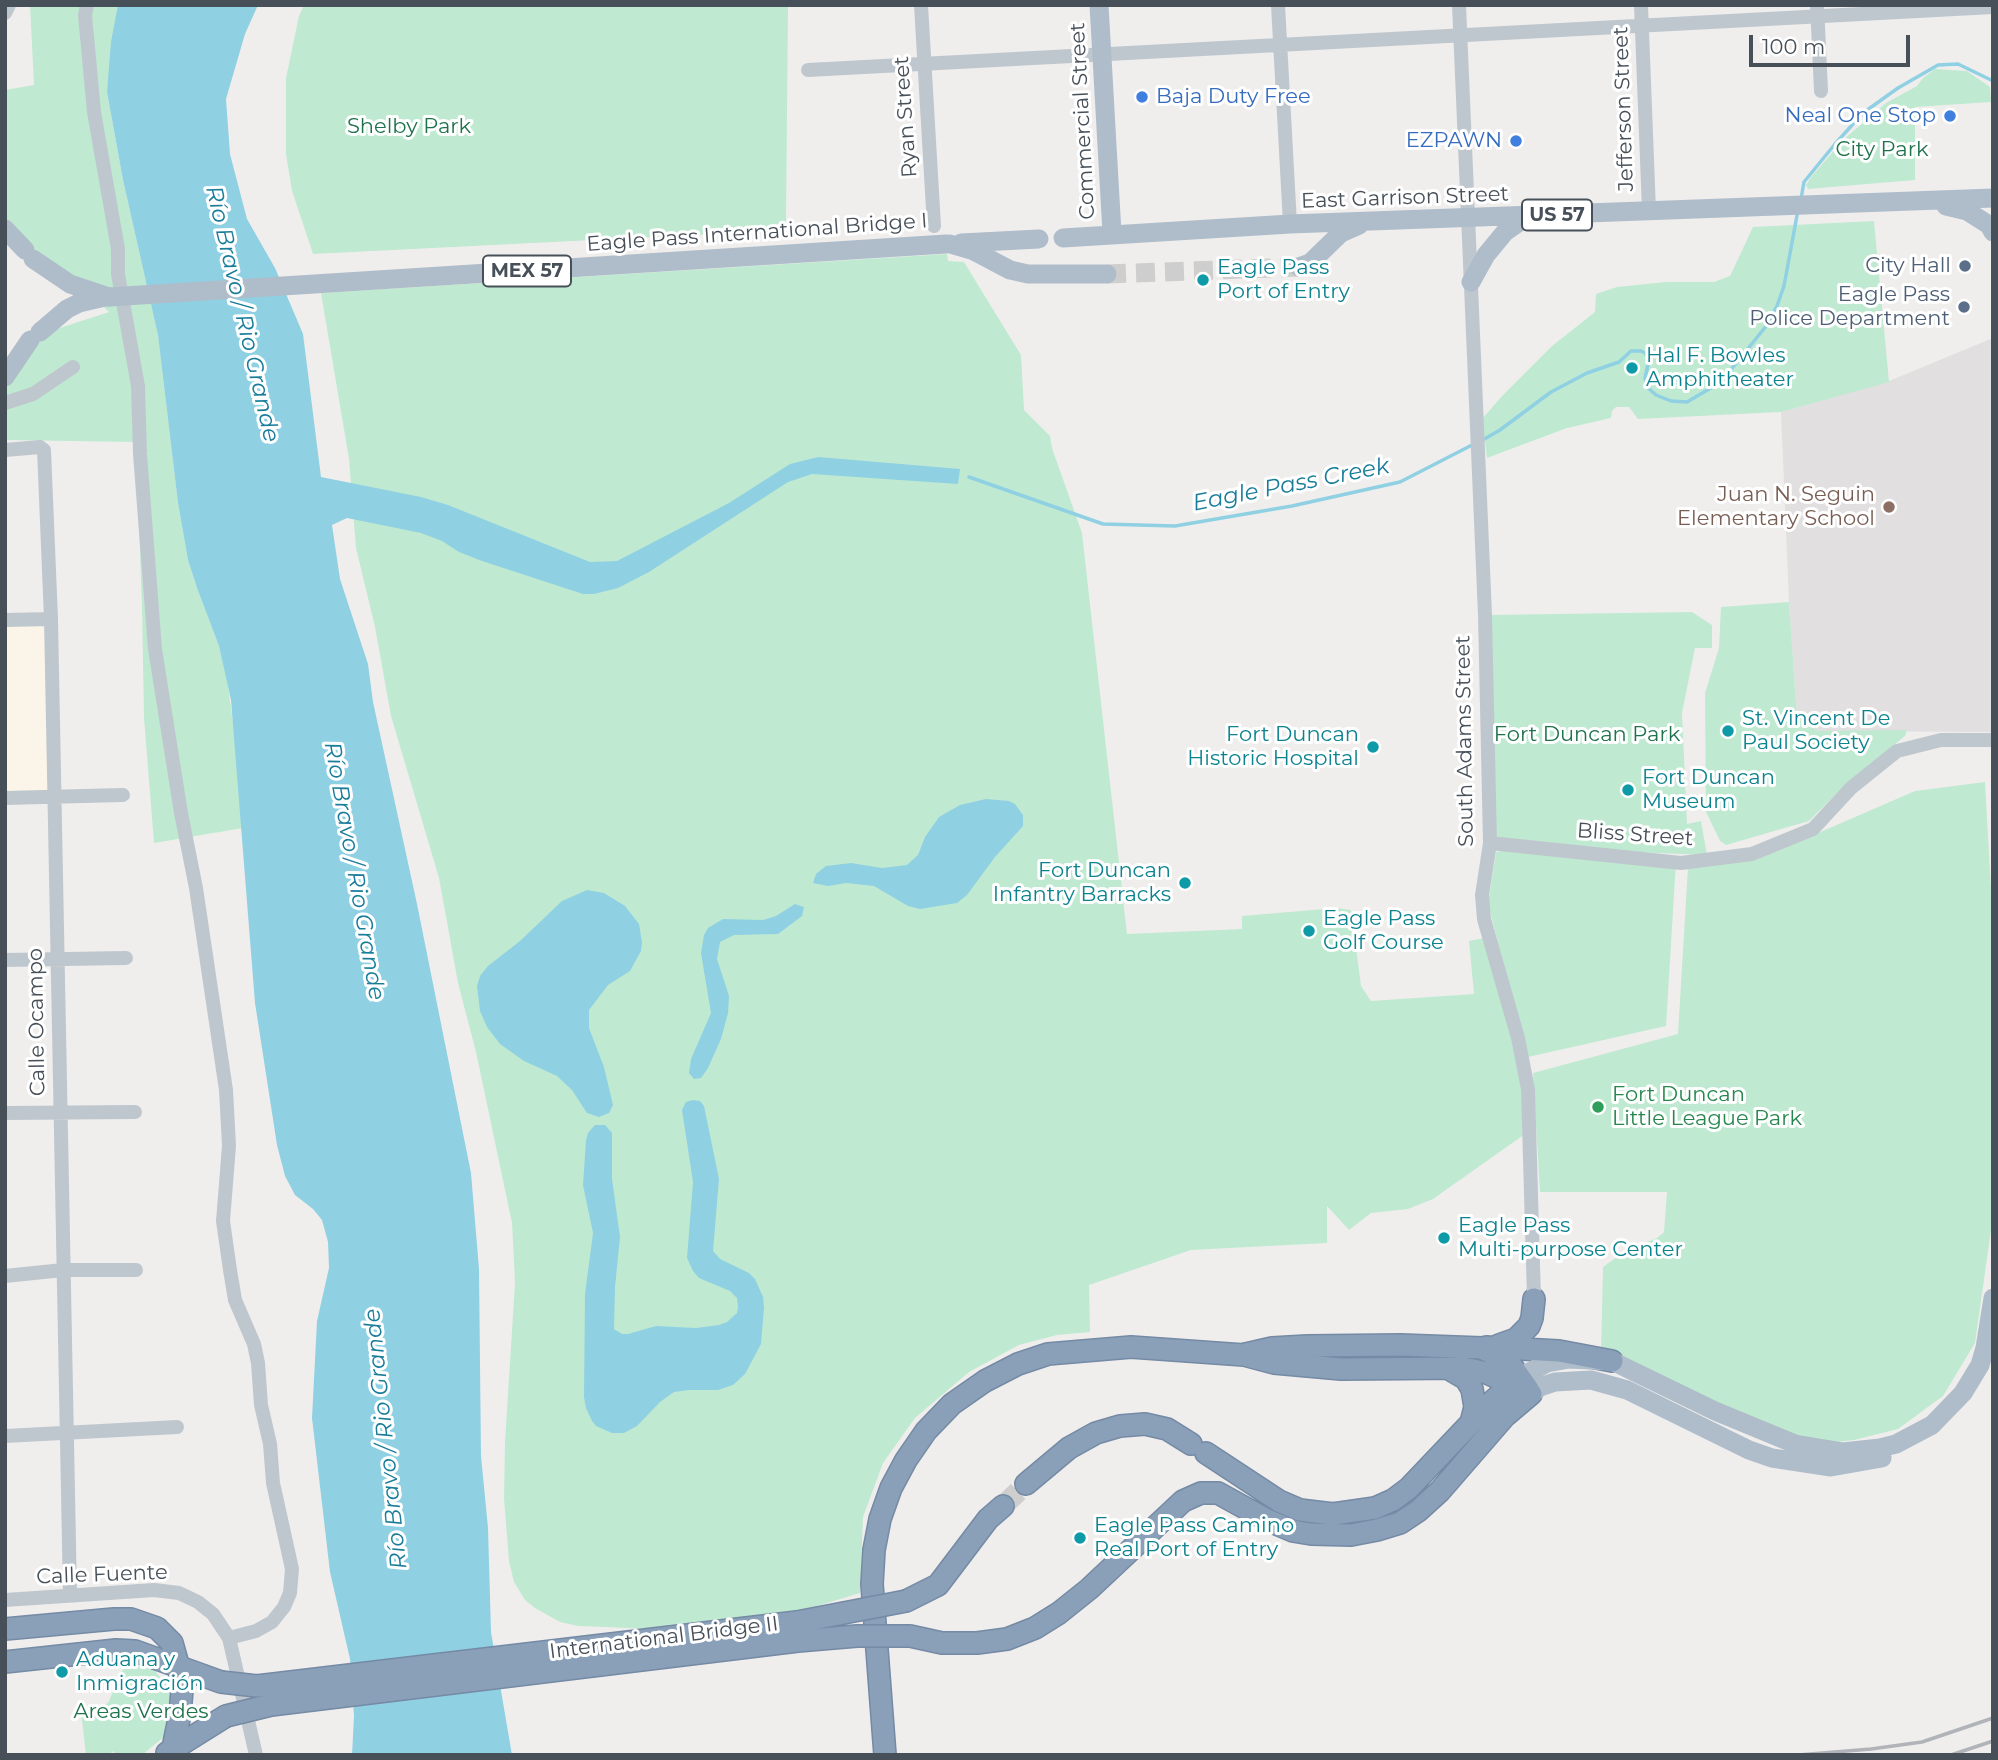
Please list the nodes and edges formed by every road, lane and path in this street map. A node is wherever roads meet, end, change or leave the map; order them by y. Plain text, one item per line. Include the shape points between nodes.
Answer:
1 (87, 5) edge
2 (920, 5) edge
3 (1099, 5) edge
4 (1278, 5) edge
5 (1459, 5) edge
6 (1641, 5) edge
7 (1993, 7) edge
8 (1818, 11) edge
9 (1642, 27) junction
10 (1461, 36) junction
11 (1280, 46) junction
12 (1101, 55) junction
13 (923, 65) junction
14 (807, 70) dead end
15 (1821, 91) dead end
16 (1993, 198) edge
17 (1925, 201) junction
18 (1649, 211) junction
19 (1528, 216) junction
20 (1468, 219) junction
21 (1367, 223) junction
22 (1290, 225) junction
23 (934, 226) dead end
24 (5, 229) edge
25 (1993, 232) edge
26 (1112, 233) junction
27 (1063, 237) dead end
28 (1040, 239) dead end
29 (948, 244) junction
30 (1299, 267) tunnel mouth
31 (1107, 274) tunnel mouth
32 (1471, 282) junction
33 (108, 297) junction
34 (73, 367) dead end
35 (5, 377) edge
36 (6, 403) edge
37 (5, 450) edge
38 (51, 619) junction
39 (5, 620) edge
40 (1993, 740) edge
41 (123, 795) dead end
42 (53, 797) junction
43 (5, 798) edge
44 (1490, 843) junction
45 (126, 958) dead end
46 (56, 959) junction
47 (5, 960) edge
48 (60, 1111) junction
49 (135, 1112) dead end
50 (5, 1113) edge
51 (63, 1270) junction
52 (135, 1270) dead end
53 (5, 1276) edge
54 (1993, 1298) edge
55 (1534, 1299) junction
56 (1483, 1347) junction
57 (1573, 1353) junction
58 (1244, 1355) junction
59 (1612, 1361) junction
60 (1443, 1367) junction
61 (1520, 1385) junction
62 (1471, 1423) junction
63 (177, 1427) dead end
64 (67, 1431) junction
65 (1919, 1432) junction
66 (5, 1436) edge
67 (1026, 1484) tunnel mouth
68 (1003, 1506) tunnel mouth
69 (1312, 1524) junction
70 (70, 1595) junction
71 (5, 1600) edge
72 (5, 1629) edge
73 (229, 1638) junction
74 (5, 1662) edge
75 (179, 1668) junction
76 (422, 1677) junction
77 (169, 1752) edge
78 (256, 1755) edge
79 (885, 1755) edge

1 - 73 street via 94,112 138,386 155,649 226,1090 229,1146 223,1221 235,1300 256,1353 273,1483 292,1569 290,1593 272,1622
2 - 13 street, Ryan Street
3 - 12 main road, Commercial Street
4 - 11 street
5 - 10 street, South Adams Street
6 - 9 street, Jefferson Street
7 - 8 street
8 - 9 street
8 - 15 street
9 - 10 street
9 - 18 street, Jefferson Street
10 - 11 street
10 - 20 street, South Adams Street
11 - 12 street
11 - 22 street
12 - 13 street
12 - 26 main road, Commercial Street
13 - 14 street
13 - 23 street, Ryan Street
16 - 17 main road, East Garrison Street / US 57
17 - 18 main road, East Garrison Street / US 57
17 - 25 main road via 1967,211
18 - 19 main road, East Garrison Street / US 57
19 - 20 main road, East Garrison Street / US 57
19 - 32 main road via 1505,232 1486,254
20 - 21 main road, East Garrison Street / US 57
20 - 32 street, South Adams Street
21 - 22 main road, East Garrison Street / US 57
21 - 30 main road, US 57 via 1341,233 1310,263
22 - 26 main road, East Garrison Street / US 57
24 - 33 main road, MEX 57 via 29,254 70,284
26 - 27 main road, US 57
28 - 29 main road, Eagle Pass International Bridge I
29 - 31 main road via 1028,274
29 - 33 main road, Eagle Pass International Bridge I / MEX 57, bridge
32 - 44 street, South Adams Street
33 - 35 main road, MEX 57 via 79,303 54,318
34 - 36 street via 49,385
37 - 38 street, Calle Ocampo via 43,447
38 - 39 street
38 - 42 street, Calle Ocampo
40 - 44 street, Bliss Street via 1941,740 1897,751 1852,788 1813,829 1752,854 1681,863
41 - 42 street
42 - 43 street
42 - 46 street, Calle Ocampo
44 - 55 street, South Adams Street via 1482,895 1484,919 1528,1090
45 - 46 street
46 - 47 street
46 - 48 street, Calle Ocampo
48 - 49 street
48 - 50 street
48 - 51 street, Calle Ocampo
51 - 52 street
51 - 53 street
51 - 64 street, Calle Ocampo
54 - 65 main road via 1985,1348 1972,1380 1932,1425
55 - 56 highway via 1532,1318 1523,1334 1507,1343
55 - 57 highway via 1546,1334
56 - 57 highway
56 - 58 highway via 1307,1346
56 - 61 highway via 1511,1365
57 - 59 highway
58 - 60 highway via 1274,1363 1341,1369
58 - 79 highway via 1130,1347 1048,1354 985,1381 926,1430 891,1488 874,1550 873,1624
59 - 61 main road via 1546,1363
59 - 65 main road via 1780,1439 1812,1449 1880,1448
60 - 61 highway via 1487,1373
60 - 62 highway via 1458,1372 1472,1388 1475,1407
61 - 62 highway
61 - 65 main road via 1540,1387 1573,1379 1607,1383 1749,1450 1811,1466 1874,1461 1906,1446
61 - 69 highway via 1505,1416 1418,1511 1399,1523 1351,1535
62 - 69 highway via 1393,1500
63 - 64 street
64 - 66 street
64 - 70 street, Calle Ocampo
67 - 69 highway via 1069,1448 1096,1433 1145,1424 1167,1429 1199,1448 1300,1510
68 - 76 highway, International Bridge II, bridge via 938,1585 906,1601 797,1622
69 - 76 highway, International Bridge II, bridge via 1293,1531 1218,1493 1201,1493 1183,1501 1089,1589 1035,1628 1007,1639 943,1643 911,1636 798,1641
70 - 71 street, Calle Fuente
70 - 73 street, Calle Fuente via 179,1593 213,1614
72 - 75 highway via 114,1619 145,1622 172,1643
73 - 78 street
74 - 75 highway via 116,1650 135,1651
75 - 76 highway, bridge via 221,1682 257,1686
75 - 77 highway via 180,1714
76 - 77 highway, bridge via 226,1716

